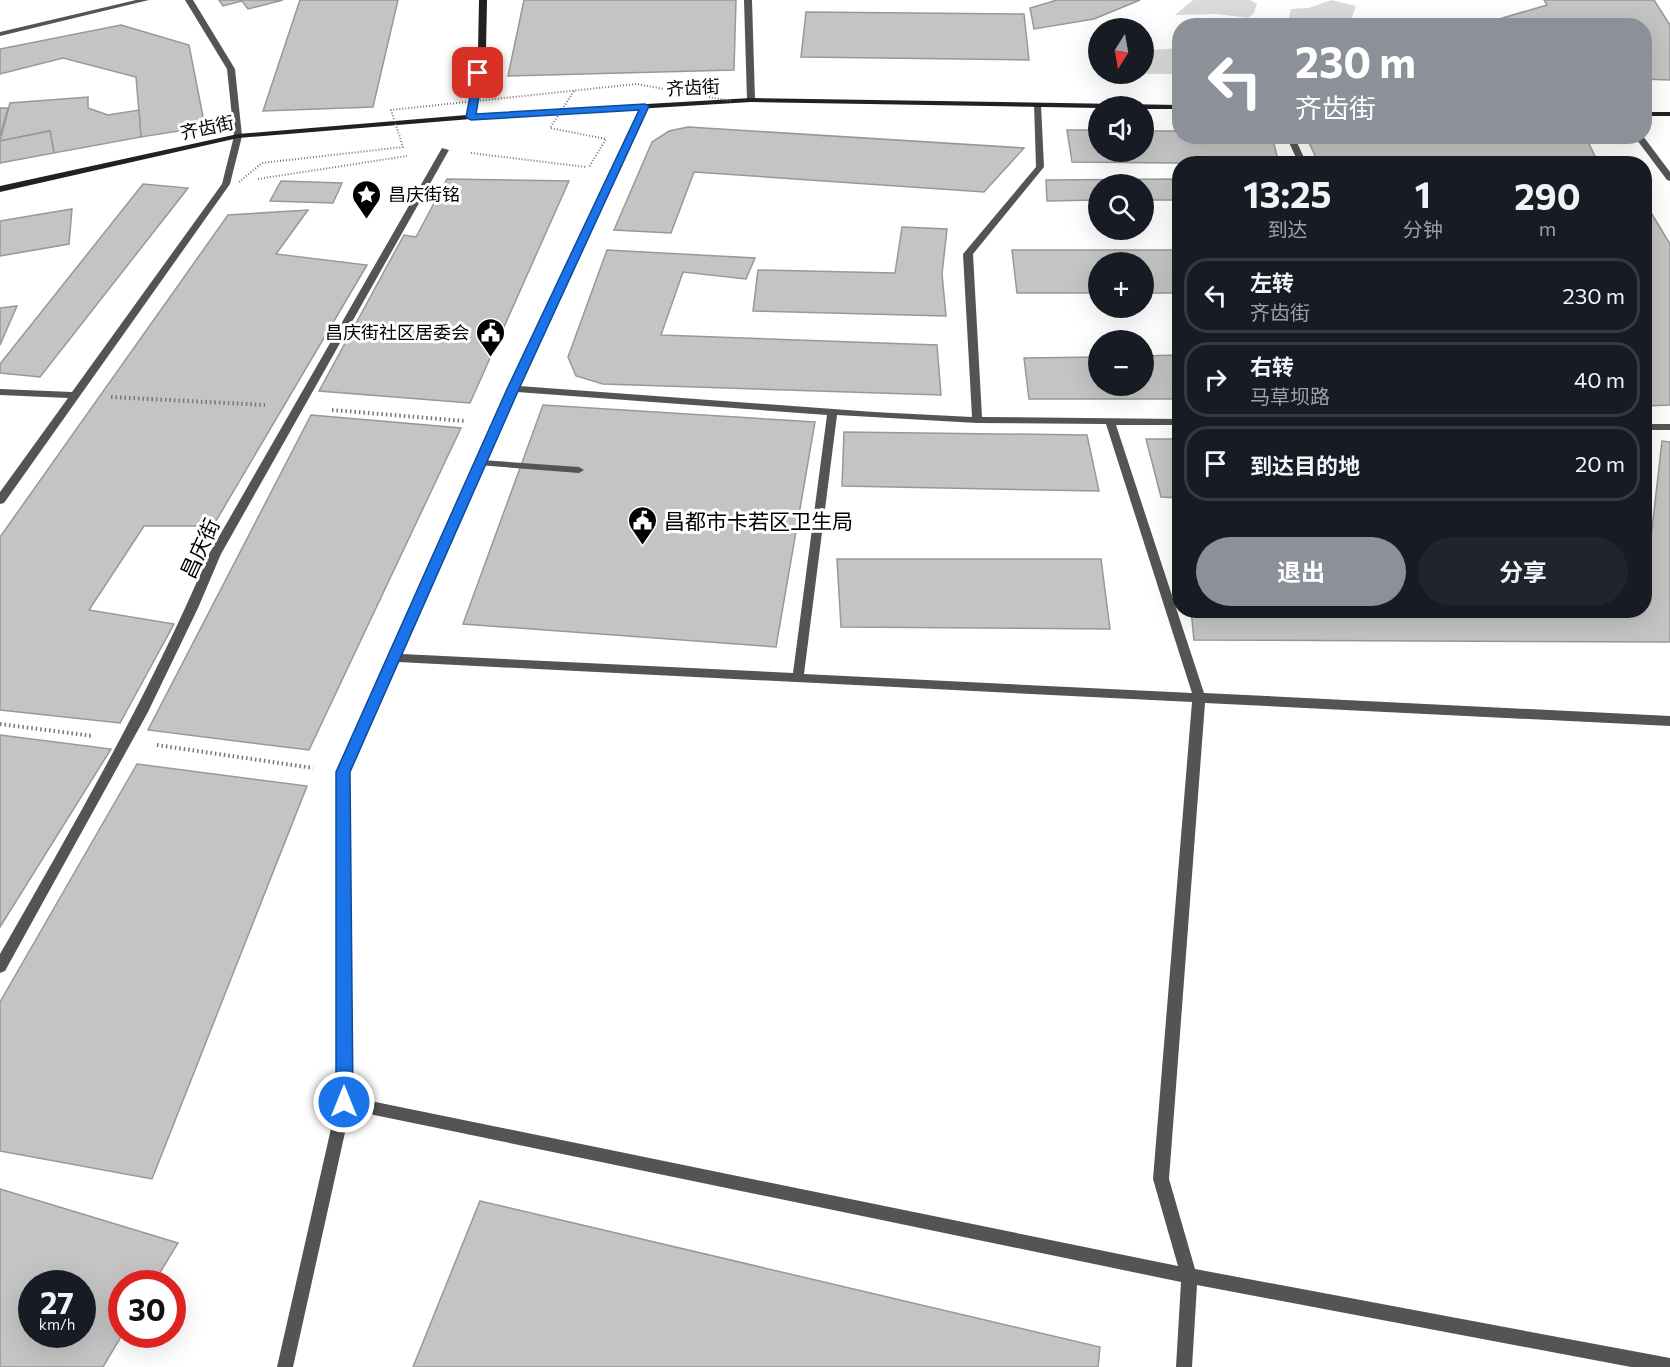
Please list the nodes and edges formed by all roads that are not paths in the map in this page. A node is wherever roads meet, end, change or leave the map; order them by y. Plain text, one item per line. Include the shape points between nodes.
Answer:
1 (145, 0) edge
2 (189, 0) edge
3 (483, 0) edge
4 (748, 0) edge
5 (0, 34) edge
6 (751, 100) junction
7 (1037, 105) junction
8 (645, 106) junction
9 (1172, 107) edge
10 (1652, 114) edge
11 (1670, 114) edge
12 (471, 117) junction
13 (238, 136) junction
14 (1644, 144) edge
15 (445, 150) dead end
16 (1670, 178) edge
17 (0, 189) edge
18 (513, 389) junction
19 (0, 392) edge
20 (75, 395) junction
21 (832, 412) junction
22 (977, 420) junction
23 (1110, 421) junction
24 (1172, 422) edge
25 (1652, 427) edge
26 (1670, 428) edge
27 (482, 462) junction
28 (579, 470) dead end
29 (0, 500) edge
30 (1172, 613) edge
31 (1174, 618) edge
32 (395, 658) junction
33 (798, 677) junction
34 (1199, 696) junction
35 (1670, 721) edge
36 (0, 967) edge
37 (344, 1102) junction
38 (1189, 1276) junction
39 (1670, 1366) edge
40 (285, 1367) edge
41 (1184, 1367) edge

1 - 5 street
2 - 13 street via 231,69
3 - 12 main road via 482,51
4 - 6 street
6 - 7 main road, 齐齿街
6 - 8 main road, 齐齿街
7 - 9 main road, 齐齿街
7 - 22 street via 1040,167 968,254
8 - 12 main road, 齐齿街
8 - 18 street
10 - 11 main road
12 - 13 main road, 齐齿街
13 - 17 main road, 齐齿街
13 - 20 street via 226,184
14 - 16 street
15 - 36 street, 昌庆街 via 215,554 190,617 128,740
18 - 21 street
18 - 27 street
19 - 20 street
20 - 29 street
21 - 22 street
21 - 33 street
22 - 23 street
23 - 24 street
23 - 30 street
25 - 26 street
27 - 28 street
27 - 32 street
31 - 34 street
32 - 33 street
32 - 37 street via 343,772
33 - 34 street
34 - 35 street
34 - 38 street via 1161,1179
37 - 38 street
37 - 40 street
38 - 39 street
38 - 41 street

